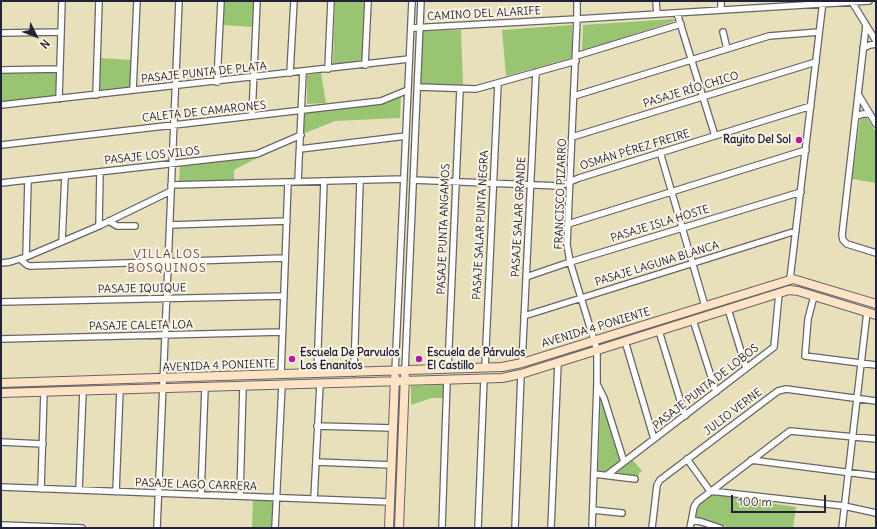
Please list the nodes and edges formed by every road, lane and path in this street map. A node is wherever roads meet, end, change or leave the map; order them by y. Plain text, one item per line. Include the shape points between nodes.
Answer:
1 (62, 1) edge
2 (99, 1) edge
3 (137, 1) edge
4 (179, 1) edge
5 (221, 1) edge
6 (257, 1) edge
7 (294, 1) edge
8 (331, 1) edge
9 (368, 1) edge
10 (412, 1) edge
11 (422, 1) edge
12 (577, 1) edge
13 (656, 1) edge
14 (720, 1) edge
15 (869, 1) edge
16 (823, 2) edge
17 (852, 2) junction
18 (721, 10) junction
19 (677, 13) junction
20 (657, 14) junction
21 (578, 19) junction
22 (680, 24) junction
23 (866, 25) junction
24 (420, 27) junction
25 (410, 28) junction
26 (61, 32) junction
27 (722, 32) dead end
28 (819, 32) junction
29 (1, 33) edge
30 (876, 41) edge
31 (876, 44) edge
32 (864, 48) junction
33 (728, 49) junction
34 (576, 58) junction
35 (409, 59) junction
36 (692, 60) junction
37 (816, 62) junction
38 (365, 65) junction
39 (60, 69) junction
40 (328, 69) junction
41 (1, 70) edge
42 (303, 72) junction
43 (536, 72) junction
44 (290, 73) junction
45 (254, 78) junction
46 (217, 82) junction
47 (498, 83) junction
48 (176, 85) junction
49 (418, 87) junction
50 (460, 89) junction
51 (133, 90) junction
52 (408, 90) junction
53 (858, 94) junction
54 (96, 95) junction
55 (574, 96) junction
56 (703, 97) junction
57 (59, 99) junction
58 (1, 105) edge
59 (811, 106) junction
60 (301, 111) junction
61 (870, 114) junction
62 (252, 116) junction
63 (856, 116) junction
64 (876, 124) edge
65 (174, 125) junction
66 (301, 134) junction
67 (406, 136) junction
68 (715, 136) junction
69 (572, 138) junction
70 (1, 145) edge
71 (300, 149) junction
72 (806, 150) junction
73 (660, 152) junction
74 (172, 163) junction
75 (100, 172) junction
76 (65, 176) junction
77 (404, 179) junction
78 (28, 180) junction
79 (360, 180) junction
80 (413, 180) junction
81 (298, 181) junction
82 (324, 181) junction
83 (288, 182) junction
84 (456, 182) junction
85 (570, 182) junction
86 (1, 183) edge
87 (493, 184) junction
88 (530, 186) junction
89 (171, 188) junction
90 (672, 192) junction
91 (801, 192) junction
92 (110, 221) junction
93 (287, 221) junction
94 (568, 224) junction
95 (170, 225) junction
96 (99, 226) junction
97 (135, 226) dead end
98 (682, 228) junction
99 (796, 231) junction
100 (62, 241) junction
101 (876, 254) edge
102 (23, 258) junction
103 (285, 258) junction
104 (168, 262) junction
105 (570, 262) junction
106 (1, 263) edge
107 (692, 264) junction
108 (526, 277) junction
109 (790, 279) junction
110 (779, 293) junction
111 (284, 296) junction
112 (814, 296) junction
113 (167, 298) junction
114 (581, 298) junction
115 (1, 302) edge
116 (876, 304) edge
117 (705, 306) junction
118 (728, 309) junction
119 (867, 312) junction
120 (876, 315) edge
121 (524, 316) junction
122 (693, 320) junction
123 (659, 331) junction
124 (282, 332) junction
125 (165, 335) junction
126 (1, 339) edge
127 (594, 340) junction
128 (625, 341) junction
129 (597, 350) junction
130 (522, 363) junction
131 (558, 363) junction
132 (862, 364) junction
133 (876, 365) edge
134 (485, 368) junction
135 (746, 368) junction
136 (448, 369) junction
137 (405, 371) junction
138 (395, 372) junction
139 (354, 373) junction
140 (317, 374) junction
141 (521, 374) junction
142 (281, 375) junction
143 (164, 378) junction
144 (484, 379) junction
145 (447, 380) junction
146 (395, 381) junction
147 (404, 381) junction
148 (1, 383) edge
149 (320, 384) junction
150 (597, 384) junction
151 (282, 385) junction
152 (244, 386) junction
153 (205, 387) junction
154 (163, 388) junction
155 (120, 389) junction
156 (83, 390) junction
157 (44, 392) junction
158 (716, 392) junction
159 (1, 393) edge
160 (857, 398) junction
161 (876, 401) edge
162 (685, 416) junction
163 (317, 426) junction
164 (393, 428) junction
165 (852, 437) junction
166 (654, 439) junction
167 (876, 439) edge
168 (1, 442) edge
169 (43, 444) junction
170 (687, 459) junction
171 (751, 460) junction
172 (316, 462) junction
173 (624, 462) junction
174 (392, 465) junction
175 (848, 472) junction
176 (594, 474) junction
177 (607, 475) junction
178 (876, 476) edge
179 (635, 479) dead end
180 (1, 487) edge
181 (41, 489) junction
182 (79, 490) junction
183 (710, 491) junction
184 (116, 492) junction
185 (158, 493) junction
186 (200, 495) junction
187 (240, 496) junction
188 (277, 498) junction
189 (314, 499) junction
190 (390, 502) junction
191 (844, 506) junction
192 (593, 510) junction
193 (622, 513) dead end
194 (876, 513) edge
195 (692, 520) junction
196 (1, 525) edge
197 (82, 528) edge
198 (157, 528) edge
199 (275, 528) edge
200 (389, 528) edge
201 (399, 528) edge
202 (442, 528) edge
203 (478, 528) edge
204 (515, 528) edge
205 (551, 528) edge
206 (592, 528) edge
207 (652, 528) edge
208 (690, 528) edge
209 (720, 528) edge
210 (842, 528) edge

1 - 26 street
2 - 54 street
3 - 51 street
4 - 48 street
5 - 46 street
6 - 45 street
7 - 44 street
8 - 40 street
9 - 38 street
10 - 25 street
11 - 24 street
12 - 21 street, FRANCISCO PIZARRO
13 - 20 street
14 - 18 street
15 - 17 street, CAMINO DEL ALARIFE
16 - 17 street, CAMINO DEL ALARIFE
16 - 18 street, CAMINO DEL ALARIFE
16 - 28 street
17 - 23 street
18 - 19 street, CAMINO DEL ALARIFE
19 - 20 street, CAMINO DEL ALARIFE
19 - 22 street
20 - 21 street, CAMINO DEL ALARIFE
21 - 24 street, CAMINO DEL ALARIFE
21 - 34 street, FRANCISCO PIZARRO
22 - 34 street
22 - 36 street
23 - 30 street
23 - 32 street
24 - 25 street, CAMINO DEL ALARIFE
24 - 49 street
25 - 35 street
26 - 29 street
26 - 39 street
27 - 33 street
28 - 33 street via 773,35
28 - 37 street
31 - 32 street
32 - 53 street
33 - 36 street
34 - 43 street
34 - 55 street, FRANCISCO PIZARRO
35 - 38 street, PASAJE PUNTA DE PLATA
35 - 52 street
36 - 55 street
36 - 56 street
37 - 56 street, PASAJE RÍO CHICO
37 - 59 street
38 - 40 street, PASAJE PUNTA DE PLATA
39 - 41 street
39 - 57 street
40 - 42 street, PASAJE PUNTA DE PLATA
42 - 44 street, PASAJE PUNTA DE PLATA
42 - 60 street
43 - 47 street
43 - 88 street, PASAJE SALAR GRANDE
44 - 45 street, PASAJE PUNTA DE PLATA
45 - 46 street, PASAJE PUNTA DE PLATA
45 - 62 street
46 - 48 street, PASAJE PUNTA DE PLATA
47 - 50 street via 476,89
47 - 87 street, PASAJE SALAR PUNTA NEGRA
48 - 51 street, PASAJE PUNTA DE PLATA
48 - 65 street
49 - 50 street
49 - 80 street
50 - 84 street, PASAJE PUNTA ANGAMOS
51 - 54 street, PASAJE PUNTA DE PLATA
52 - 60 street, CALETA DE CAMARONES via 381,101
52 - 67 street
53 - 61 street
53 - 63 street
54 - 57 street, PASAJE PUNTA DE PLATA
55 - 69 street, FRANCISCO PIZARRO
56 - 68 street
56 - 69 street, PASAJE RÍO CHICO
57 - 58 street, PASAJE PUNTA DE PLATA
59 - 68 street, OSMÁN PÉREZ FREIRE
59 - 72 street
60 - 62 street, CALETA DE CAMARONES
60 - 66 street
61 - 63 street
61 - 64 street
62 - 65 street, CALETA DE CAMARONES
63 - 101 street via 842,235 849,245
65 - 70 street, CALETA DE CAMARONES
65 - 74 street
66 - 71 street
66 - 74 street, PASAJE LOS VILOS via 257,154
67 - 71 street
67 - 77 street
68 - 73 street, OSMÁN PÉREZ FREIRE
69 - 85 street, FRANCISCO PIZARRO
71 - 81 street
72 - 90 street
72 - 91 street
73 - 85 street, OSMÁN PÉREZ FREIRE
73 - 90 street
74 - 75 street, PASAJE LOS VILOS
74 - 89 street
75 - 76 street, PASAJE LOS VILOS
75 - 96 street
76 - 78 street, PASAJE LOS VILOS
76 - 100 street
77 - 79 street
77 - 138 street
78 - 86 street, PASAJE LOS VILOS
78 - 102 street
79 - 82 street
79 - 139 street
80 - 84 street, OSMÁN PÉREZ FREIRE
80 - 137 street
81 - 82 street
81 - 83 street
82 - 140 street
83 - 89 street
83 - 93 street
84 - 87 street, OSMÁN PÉREZ FREIRE
84 - 136 street, PASAJE PUNTA ANGAMOS
85 - 88 street, OSMÁN PÉREZ FREIRE via 556,187
85 - 94 street, FRANCISCO PIZARRO
87 - 88 street, OSMÁN PÉREZ FREIRE
87 - 134 street, PASAJE SALAR PUNTA NEGRA
88 - 108 street, PASAJE SALAR GRANDE
89 - 92 street
89 - 95 street
90 - 94 street
90 - 98 street
91 - 98 street, PASAJE ISLA HOSTE
91 - 99 street
92 - 96 street
92 - 97 street via 117,226
93 - 95 street
93 - 103 street
94 - 105 street, FRANCISCO PIZARRO
95 - 104 street
96 - 100 street
98 - 105 street, PASAJE ISLA HOSTE
98 - 107 street
99 - 107 street, PASAJE LAGUNA BLANCA
99 - 109 street
100 - 102 street
102 - 104 street via 30,266
102 - 106 street
103 - 104 street
103 - 111 street
104 - 113 street
105 - 108 street, PASAJE ISLA HOSTE
105 - 114 street, FRANCISCO PIZARRO
107 - 114 street, PASAJE LAGUNA BLANCA
107 - 117 street
108 - 121 street, PASAJE SALAR GRANDE
109 - 116 street, AVENIDA 4 PONIENTE
109 - 117 street, AVENIDA 4 PONIENTE
110 - 112 street, AVENIDA 4 PONIENTE via 793,290
110 - 118 street, AVENIDA 4 PONIENTE
110 - 135 street, PASAJE PUNTA DE LOBOS via 774,347
111 - 113 street, PASAJE IQUIQUE
111 - 124 street
112 - 119 street, AVENIDA 4 PONIENTE
112 - 132 street via 808,319 805,356
113 - 115 street, PASAJE IQUIQUE
113 - 125 street
114 - 121 street, PASAJE LAGUNA BLANCA
114 - 127 street, FRANCISCO PIZARRO
117 - 127 street, AVENIDA 4 PONIENTE
118 - 122 street, AVENIDA 4 PONIENTE
118 - 135 street
119 - 120 street, AVENIDA 4 PONIENTE
119 - 132 street
121 - 130 street, PASAJE SALAR GRANDE
122 - 123 street, AVENIDA 4 PONIENTE
122 - 158 street
123 - 128 street, AVENIDA 4 PONIENTE
123 - 162 street
124 - 125 street, PASAJE CALETA LOA
124 - 142 street
125 - 126 street, PASAJE CALETA LOA
125 - 143 street
127 - 129 street, FRANCISCO PIZARRO
127 - 130 street, AVENIDA 4 PONIENTE
128 - 129 street, AVENIDA 4 PONIENTE
128 - 166 street
129 - 131 street, AVENIDA 4 PONIENTE
129 - 150 street, FRANCISCO PIZARRO
130 - 134 street, AVENIDA 4 PONIENTE
131 - 141 street, AVENIDA 4 PONIENTE
131 - 205 street
132 - 133 street
132 - 160 street
134 - 136 street, AVENIDA 4 PONIENTE
135 - 158 street, PASAJE PUNTA DE LOBOS
136 - 137 street, AVENIDA 4 PONIENTE
137 - 138 street, AVENIDA 4 PONIENTE
137 - 147 street
138 - 139 street, AVENIDA 4 PONIENTE
138 - 146 street
139 - 140 street, AVENIDA 4 PONIENTE
140 - 142 street, AVENIDA 4 PONIENTE
141 - 144 street, AVENIDA 4 PONIENTE
141 - 204 street
142 - 143 street, AVENIDA 4 PONIENTE
143 - 148 street, AVENIDA 4 PONIENTE
143 - 154 street
144 - 145 street, AVENIDA 4 PONIENTE
144 - 203 street
145 - 147 street, AVENIDA 4 PONIENTE
145 - 202 street
146 - 147 street, AVENIDA 4 PONIENTE
146 - 149 street, AVENIDA 4 PONIENTE
146 - 164 street
147 - 201 street
149 - 151 street, AVENIDA 4 PONIENTE
149 - 163 street
150 - 173 street via 604,398
150 - 176 street, FRANCISCO PIZARRO
151 - 152 street, AVENIDA 4 PONIENTE
151 - 188 street
152 - 153 street, AVENIDA 4 PONIENTE
152 - 187 street
153 - 154 street, AVENIDA 4 PONIENTE
153 - 186 street
154 - 155 street, AVENIDA 4 PONIENTE
154 - 185 street
155 - 156 street, AVENIDA 4 PONIENTE
155 - 184 street
156 - 157 street, AVENIDA 4 PONIENTE
156 - 182 street
157 - 159 street, AVENIDA 4 PONIENTE
157 - 169 street
158 - 162 street, PASAJE PUNTA DE LOBOS
160 - 161 street, JULIO VERNE
160 - 165 street
160 - 170 street, JULIO VERNE via 780,390
162 - 166 street, PASAJE PUNTA DE LOBOS
163 - 164 street
163 - 172 street
164 - 174 street
165 - 167 street
165 - 171 street via 790,430
165 - 175 street
166 - 173 street, PASAJE PUNTA DE LOBOS
168 - 169 street
169 - 181 street
170 - 183 street
170 - 207 street, JULIO VERNE via 658,483
171 - 175 street
171 - 183 street
172 - 174 street
172 - 189 street
173 - 177 street, PASAJE PUNTA DE LOBOS
174 - 190 street
175 - 178 street
175 - 191 street
176 - 177 street
176 - 192 street, FRANCISCO PIZARRO
177 - 179 street
180 - 181 street, PASAJE LAGO CARRERA
181 - 182 street, PASAJE LAGO CARRERA
182 - 184 street, PASAJE LAGO CARRERA
183 - 191 street
183 - 195 street via 694,506
184 - 185 street, PASAJE LAGO CARRERA
185 - 186 street, PASAJE LAGO CARRERA
185 - 198 street
186 - 187 street, PASAJE LAGO CARRERA
187 - 188 street, PASAJE LAGO CARRERA
188 - 189 street, PASAJE LAGO CARRERA
188 - 199 street
189 - 190 street, PASAJE LAGO CARRERA
190 - 200 street
191 - 194 street
191 - 210 street
192 - 193 street
192 - 206 street, FRANCISCO PIZARRO
195 - 208 street
195 - 209 street
196 - 197 street

